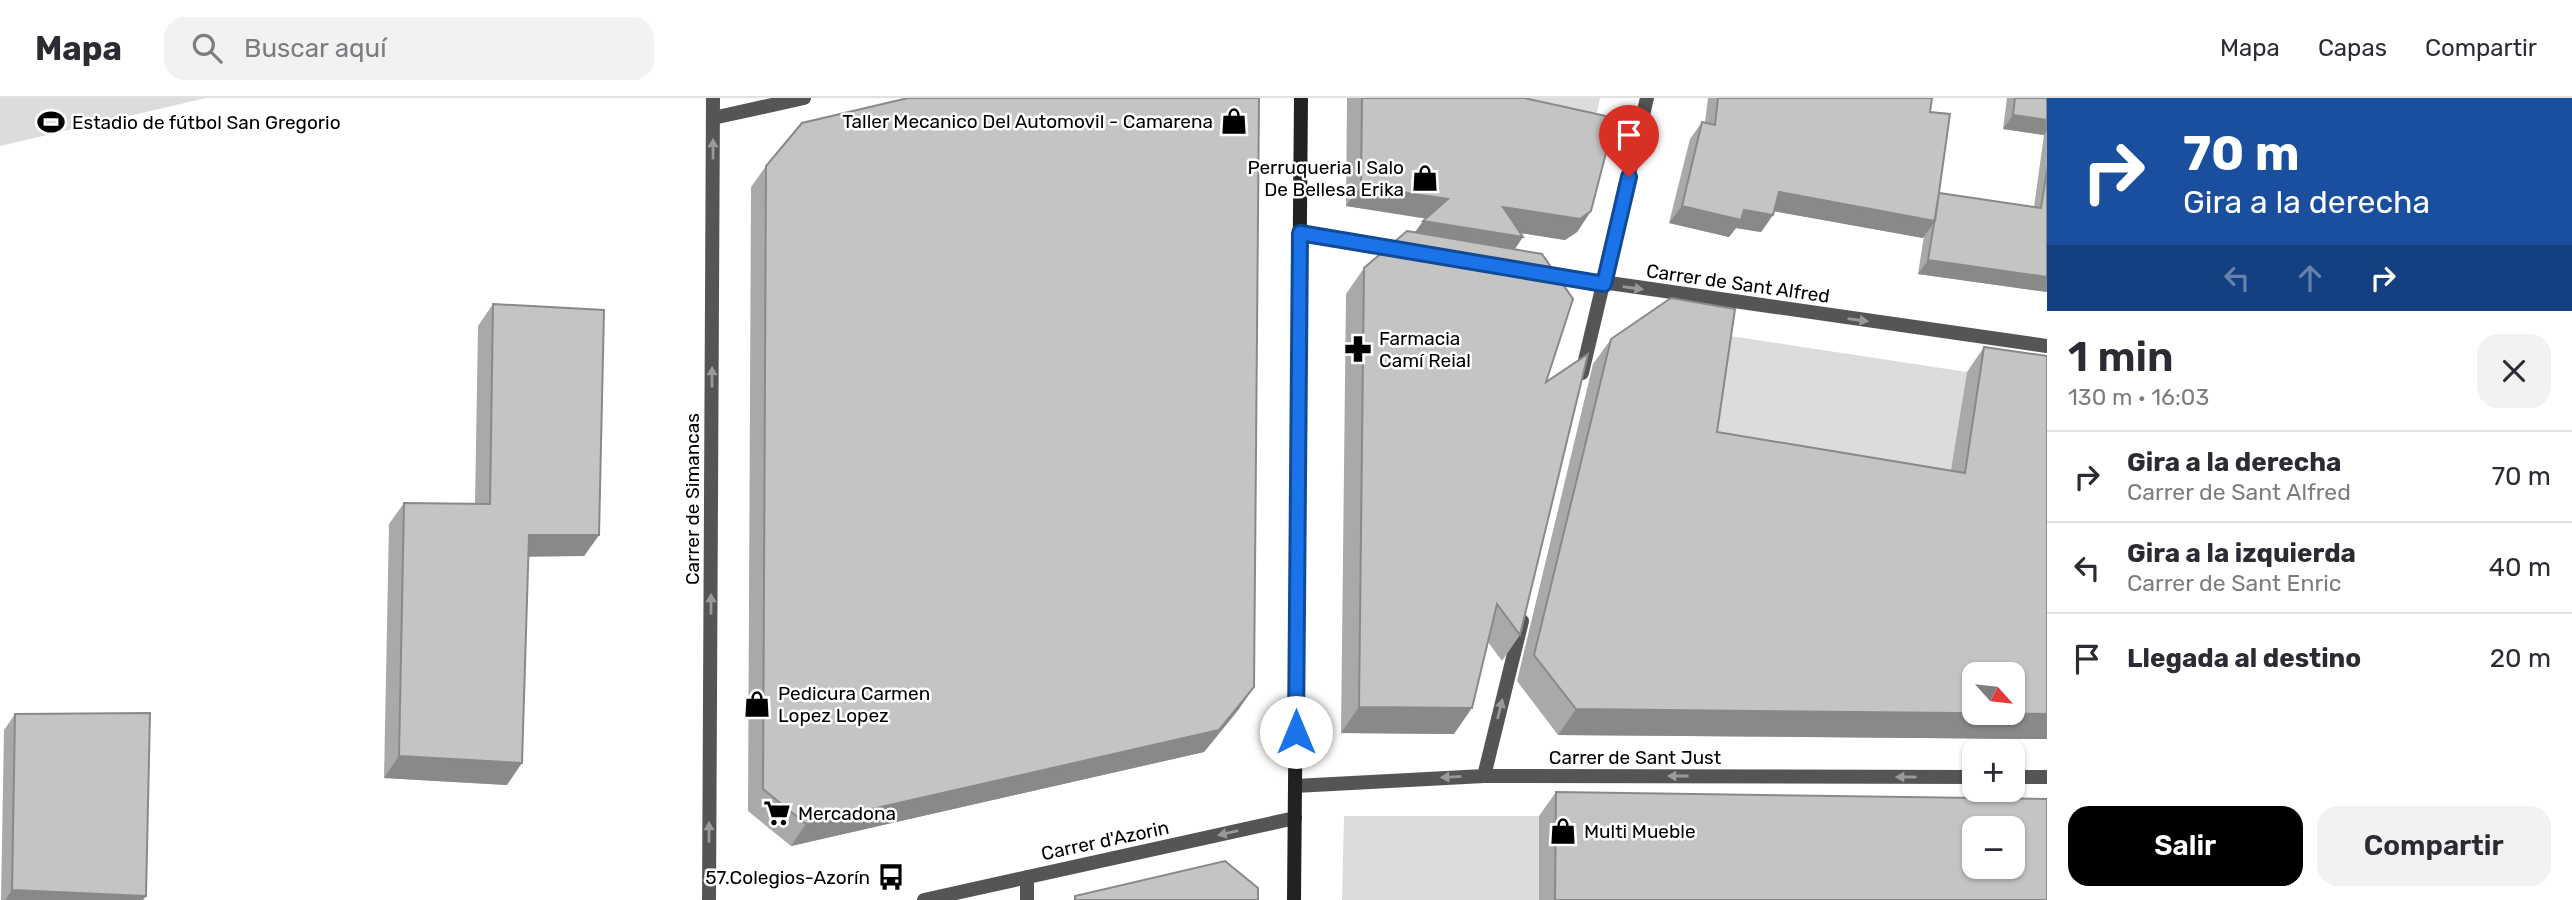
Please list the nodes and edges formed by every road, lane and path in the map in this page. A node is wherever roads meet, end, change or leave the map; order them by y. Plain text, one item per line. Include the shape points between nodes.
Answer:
1 (713, 98) edge
2 (804, 98) edge
3 (1301, 98) edge
4 (1647, 98) edge
5 (713, 118) junction
6 (1300, 233) junction
7 (1419, 253) edge
8 (1525, 270) edge
9 (1604, 284) junction
10 (2047, 346) edge
11 (1578, 390) edge
12 (1526, 603) edge
13 (1484, 776) junction
14 (1962, 777) edge
15 (2025, 777) edge
16 (2047, 777) edge
17 (1295, 786) junction
18 (1295, 818) junction
19 (1027, 877) junction
20 (709, 900) edge
21 (924, 900) edge
22 (1027, 900) edge
23 (1294, 900) edge

1 - 5 street, Carrer de Simancas
2 - 5 street
3 - 6 street
4 - 9 street
20 -> 5 street, Carrer de Simancas
6 - 7 street
6 - 17 street
8 - 9 street, Carrer de Sant Alfred
9 -> 10 street, Carrer de Sant Alfred
9 - 11 street
13 -> 12 street
14 -> 13 street, Carrer de Sant Just
13 -> 17 street, Carrer de Sant Just
15 - 16 street
17 - 18 street
18 -> 19 street, Carrer d'Azorin
18 - 23 street
19 - 21 street, Carrer d'Azorin
19 - 22 street

